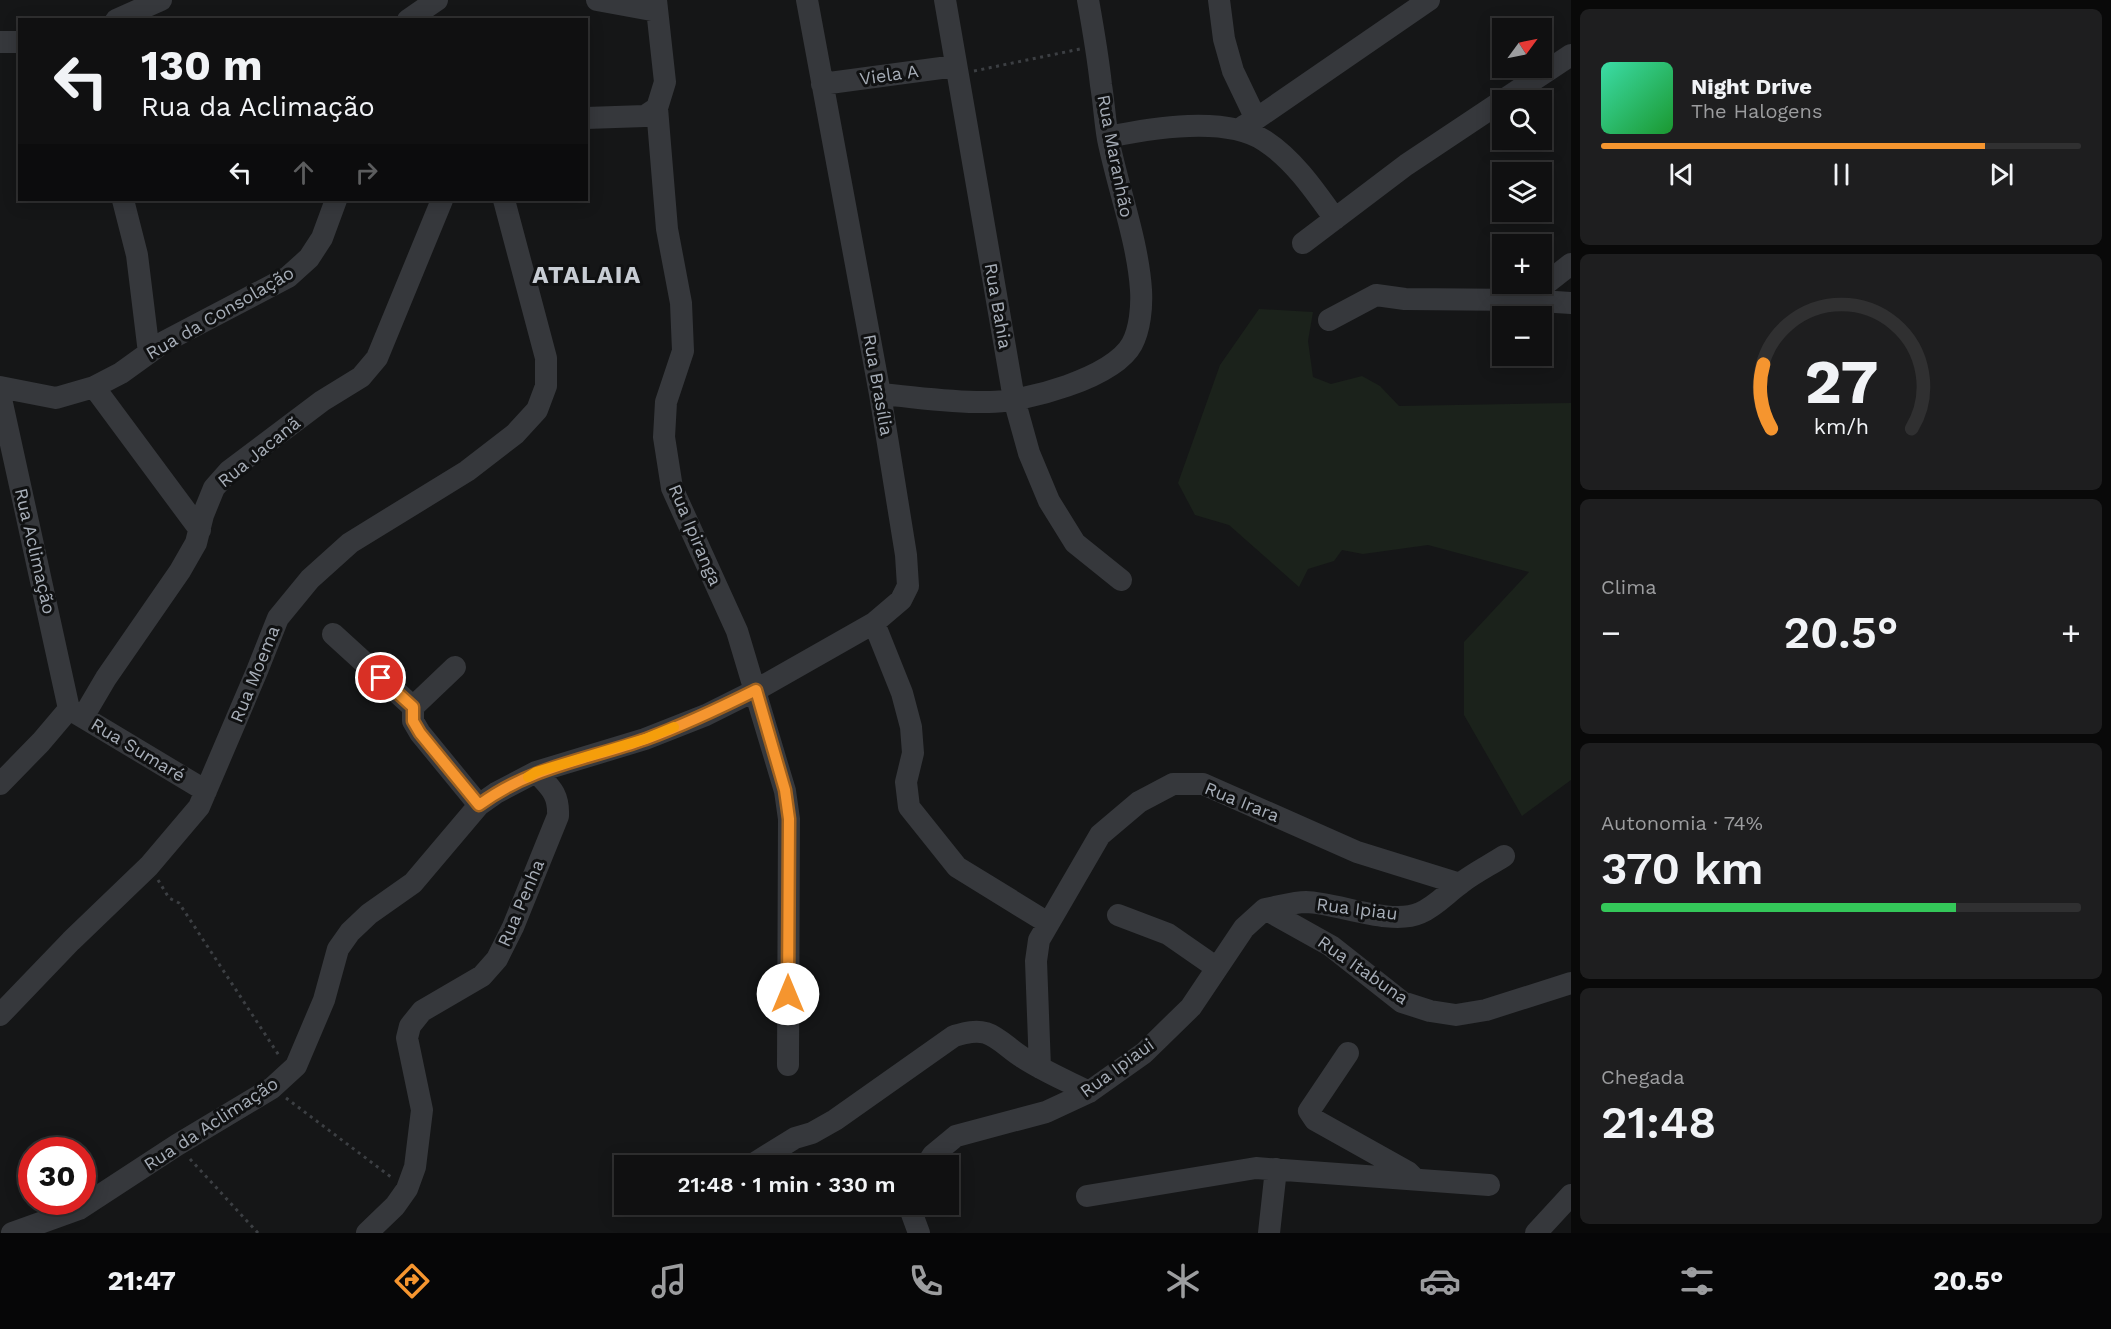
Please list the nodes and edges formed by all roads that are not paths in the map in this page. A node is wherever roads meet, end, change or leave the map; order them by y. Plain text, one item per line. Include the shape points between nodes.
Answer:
1 (124, 0) edge
2 (162, 0) edge
3 (436, 0) edge
4 (452, 0) edge
5 (597, 0) edge
6 (807, 0) edge
7 (945, 0) edge
8 (1088, 0) edge
9 (1218, 0) edge
10 (1429, 0) edge
11 (656, 6) edge
12 (108, 18) edge
13 (121, 18) edge
14 (411, 18) edge
15 (438, 18) edge
16 (0, 42) edge
17 (18, 42) edge
18 (1571, 55) edge
19 (957, 70) junction
20 (822, 84) junction
21 (657, 108) junction
22 (588, 118) edge
23 (1247, 124) junction
24 (1108, 137) junction
25 (124, 201) edge
26 (336, 201) edge
27 (442, 201) edge
28 (504, 201) edge
29 (1335, 219) junction
30 (1303, 243) dead end
31 (1571, 264) edge
32 (1525, 300) junction
33 (1571, 303) edge
34 (1329, 320) dead end
35 (149, 353) junction
36 (0, 387) edge
37 (94, 387) junction
38 (0, 394) edge
39 (880, 394) junction
40 (1014, 399) junction
41 (200, 530) junction
42 (1122, 580) dead end
43 (874, 623) junction
44 (333, 634) dead end
45 (455, 667) dead end
46 (756, 690) junction
47 (413, 707) junction
48 (76, 713) junction
49 (536, 772) junction
50 (0, 784) edge
51 (206, 791) junction
52 (479, 805) junction
53 (1504, 856) dead end
54 (1460, 884) junction
55 (1265, 909) junction
56 (1118, 915) dead end
57 (1048, 923) junction
58 (1217, 968) junction
59 (1571, 983) edge
60 (0, 1015) edge
61 (1347, 1053) dead end
62 (788, 1065) dead end
63 (1040, 1068) junction
64 (1089, 1092) junction
65 (768, 1155) edge
66 (933, 1155) edge
67 (1276, 1169) junction
68 (1415, 1180) junction
69 (1488, 1185) dead end
70 (1571, 1195) edge
71 (1087, 1196) dead end
72 (912, 1215) edge
73 (12, 1233) edge
74 (367, 1233) edge
75 (919, 1233) edge
76 (1269, 1233) edge
77 (1536, 1233) edge

1 - 12 street
2 - 13 street
3 - 14 street
4 - 15 street
5 - 11 street
6 - 20 street, Rua Brasília
7 - 19 street, Rua Bahia
8 - 24 street, Rua Maranhão
9 - 23 street via 1224,39
10 - 23 street
11 - 21 street, Rua Ipiranga via 665,82
16 - 17 street
18 - 29 street via 1406,165
19 - 20 street, Viela A
19 - 40 street, Rua Bahia
20 - 39 street, Rua Brasília
21 - 22 street via 645,116
21 - 46 street, Rua Ipiranga via 667,229 681,303 683,351 666,402 664,437 672,488 737,631
23 - 24 street via 1136,131
23 - 29 street via 1300,173
24 - 40 street, Rua Maranhão via 1136,256 1141,291 1138,329 1131,346 1116,361 1062,388
25 - 35 street via 137,255
26 - 35 street, Rua da Consolação via 322,238 309,258 288,277
27 - 41 street, Rua Jacanã via 377,358 362,377 322,401 229,471 214,488
28 - 51 street, Rua Moema via 546,358 546,386 537,410 515,434 467,471 350,543 310,579 278,618
29 - 30 street
31 - 32 street
32 - 33 street
32 - 34 street via 1376,295
35 - 37 street, Rua da Consolação
36 - 37 street, Rua da Consolação via 56,398
37 - 41 street
38 - 48 street, Rua Aclimação
39 - 40 street, Rua Maranhão via 990,402
39 - 43 street, Rua Brasília via 908,586 901,600
40 - 42 street, Rua Bahia via 1029,453 1049,501 1075,543
41 - 48 street, Rua Jacanã via 180,571 106,678
43 - 46 street, Rua Brasília
43 - 57 street via 911,727 914,753 906,782 909,807 957,867
44 - 47 street
45 - 47 street
46 - 49 street, Rua da Aclimação via 645,739
46 - 62 street, Rua Ipiranga via 785,790 789,819
47 - 52 street via 413,721 420,733
48 - 50 street
48 - 51 street, Rua Sumaré
49 - 52 street, Rua da Aclimação
49 - 74 street, Rua Penha via 553,790 559,802 558,816 497,959 482,976 422,1011 410,1026 407,1038 422,1110 415,1167 395,1206
51 - 60 street, Rua Moema via 199,807 149,866
52 - 73 street, Rua da Aclimação via 413,883 350,932 338,949 319,1013 290,1072 272,1088 177,1144 79,1209
53 - 54 street, Rua Ipiau
54 - 55 street, Rua Ipiau via 1418,914 1368,914 1305,902
54 - 57 street, Rua Irara via 1357,852 1203,784 1173,784 1139,802 1100,835
55 - 58 street, Rua Ipiaui via 1244,928
55 - 59 street, Rua Itabuna via 1331,946 1402,1002 1430,1011 1456,1015 1486,1010
56 - 58 street via 1168,934
57 - 63 street, Rua Irara via 1036,961
58 - 64 street, Rua Ipiaui via 1191,1007 1144,1053
61 - 68 street via 1309,1111 1315,1120 1408,1172
63 - 64 street
63 - 65 street via 986,1033 972,1031 954,1036 835,1120
64 - 66 street, Rua Ipiaui via 1046,1112 957,1136
67 - 68 street
67 - 71 street via 1256,1168
67 - 76 street
68 - 69 street
70 - 77 street
72 - 75 street

